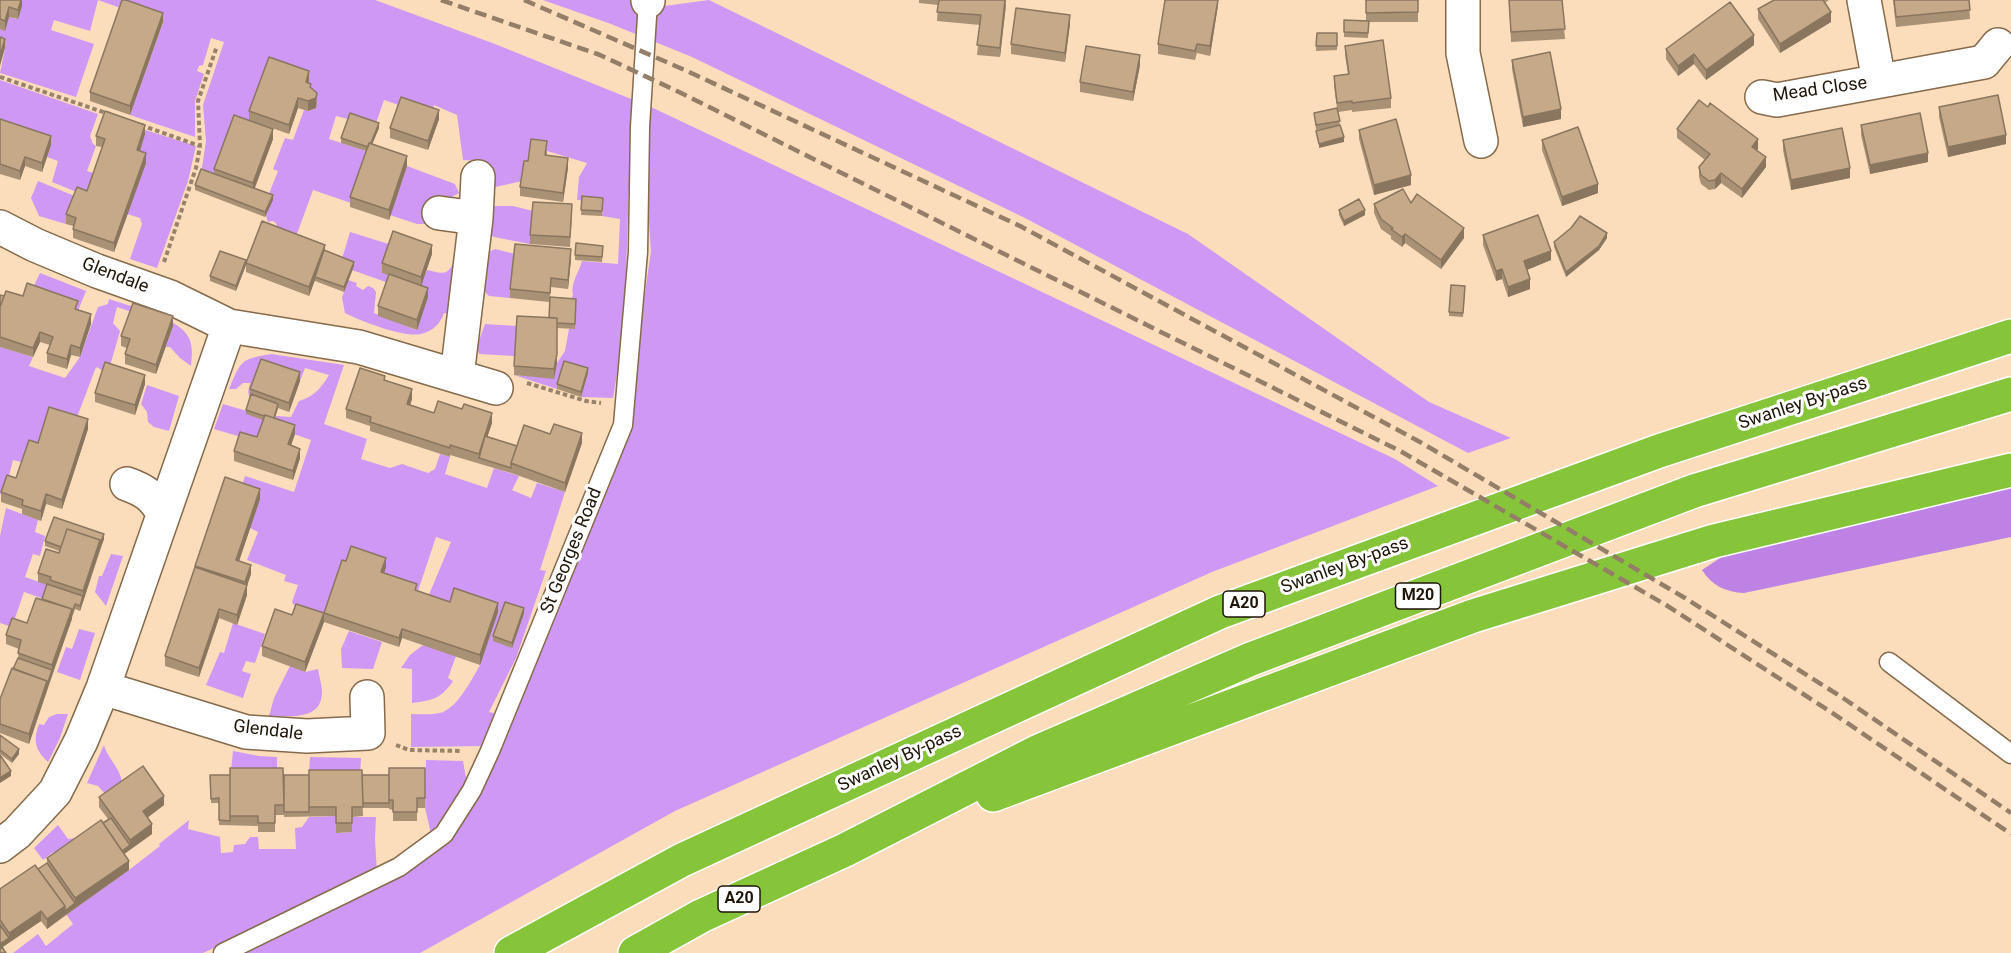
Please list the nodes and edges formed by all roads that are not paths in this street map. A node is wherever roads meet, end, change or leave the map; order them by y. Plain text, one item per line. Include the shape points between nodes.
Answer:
1 (648, 0) edge
2 (1463, 0) edge
3 (1864, 0) edge
4 (1998, 45) dead end
5 (1879, 81) junction
6 (1762, 97) dead end
7 (1481, 141) dead end
8 (478, 177) dead end
9 (439, 213) dead end
10 (476, 218) junction
11 (0, 227) edge
12 (230, 326) junction
13 (2011, 336) edge
14 (457, 376) junction
15 (496, 388) road end
16 (2011, 394) edge
17 (2011, 470) edge
18 (127, 484) dead end
19 (163, 514) junction
20 (1888, 662) dead end
21 (103, 688) junction
22 (367, 697) dead end
23 (2011, 754) edge
24 (0, 846) edge
25 (845, 850) junction
26 (223, 953) edge
27 (511, 953) edge
28 (635, 953) edge

1 - 26 lane, St Georges Road via 638,252 623,425 490,751 472,790 444,834 399,867
2 - 7 street via 1463,53
3 - 5 street, Mead Close
4 - 5 street, Mead Close via 1984,62
5 - 6 street, Mead Close via 1777,100
8 - 10 street
9 - 10 street
10 - 14 street
11 - 12 street, Glendale
12 - 14 street, Glendale via 359,347
12 - 19 street
13 - 27 highway, Swanley By-pass / A20 via 1659,451 1220,612 682,860
14 - 15 street, Glendale
16 - 25 highway, M20 via 1694,491 1251,659 1037,752
17 - 25 highway, A20 via 1714,541 1473,616
18 - 19 street via 146,491
19 - 21 street
20 - 23 lane
21 - 22 street, Glendale via 246,732 307,736 368,733
21 - 24 street via 55,792
25 - 28 highway, A20 via 701,916

